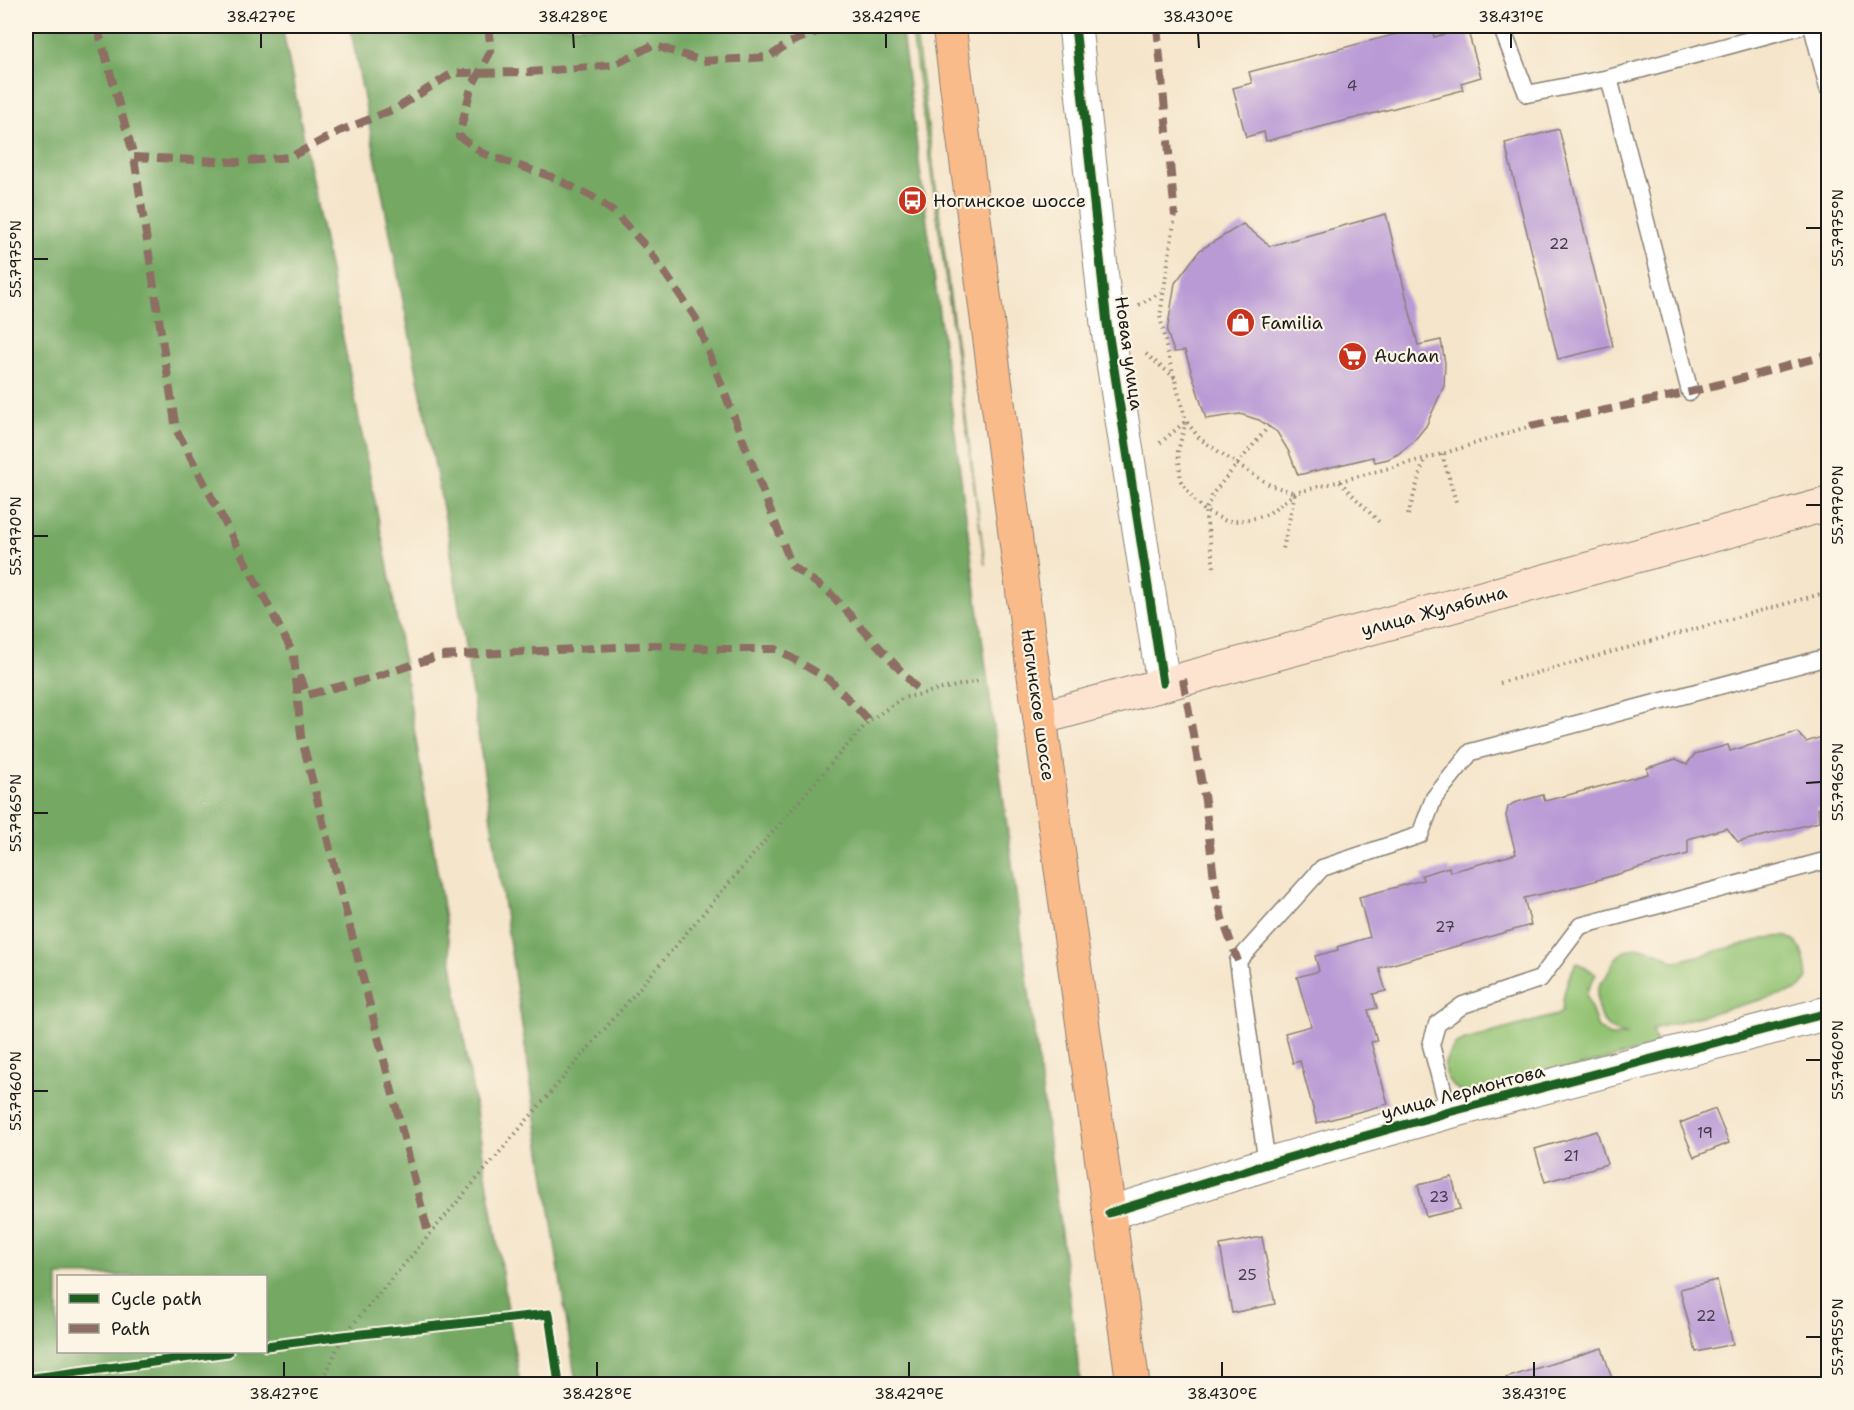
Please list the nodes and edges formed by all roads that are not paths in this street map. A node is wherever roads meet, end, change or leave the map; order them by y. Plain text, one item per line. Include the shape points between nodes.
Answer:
1 (949, 26) edge
2 (1075, 26) edge
3 (1501, 26) edge
4 (1801, 26) edge
5 (1812, 26) edge
6 (1609, 78) junction
7 (1828, 88) edge
8 (1689, 392) dead end
9 (1828, 504) edge
10 (1828, 657) edge
11 (1163, 683) junction
12 (1040, 718) junction
13 (1828, 860) edge
14 (1828, 1012) edge
15 (1449, 1112) junction
16 (1267, 1164) junction
17 (1109, 1213) junction
18 (1132, 1384) edge

1 - 12 highway, Ногинское шоссе
2 - 11 street, Новая улица via 1107,324
3 - 6 lane via 1527,94
4 - 6 lane
5 - 7 lane
6 - 8 lane
9 - 11 main road, улица Жулябина
10 - 16 lane via 1472,752 1434,798 1420,835 1322,868 1238,961
11 - 12 main road, улица Жулябина
12 - 17 highway, Ногинское шоссе
13 - 15 lane via 1580,926 1540,979 1463,1005 1437,1024 1431,1045
14 - 15 street, улица Лермонтова
15 - 16 street, улица Лермонтова
16 - 17 street, улица Лермонтова
17 - 18 highway, Ногинское шоссе

